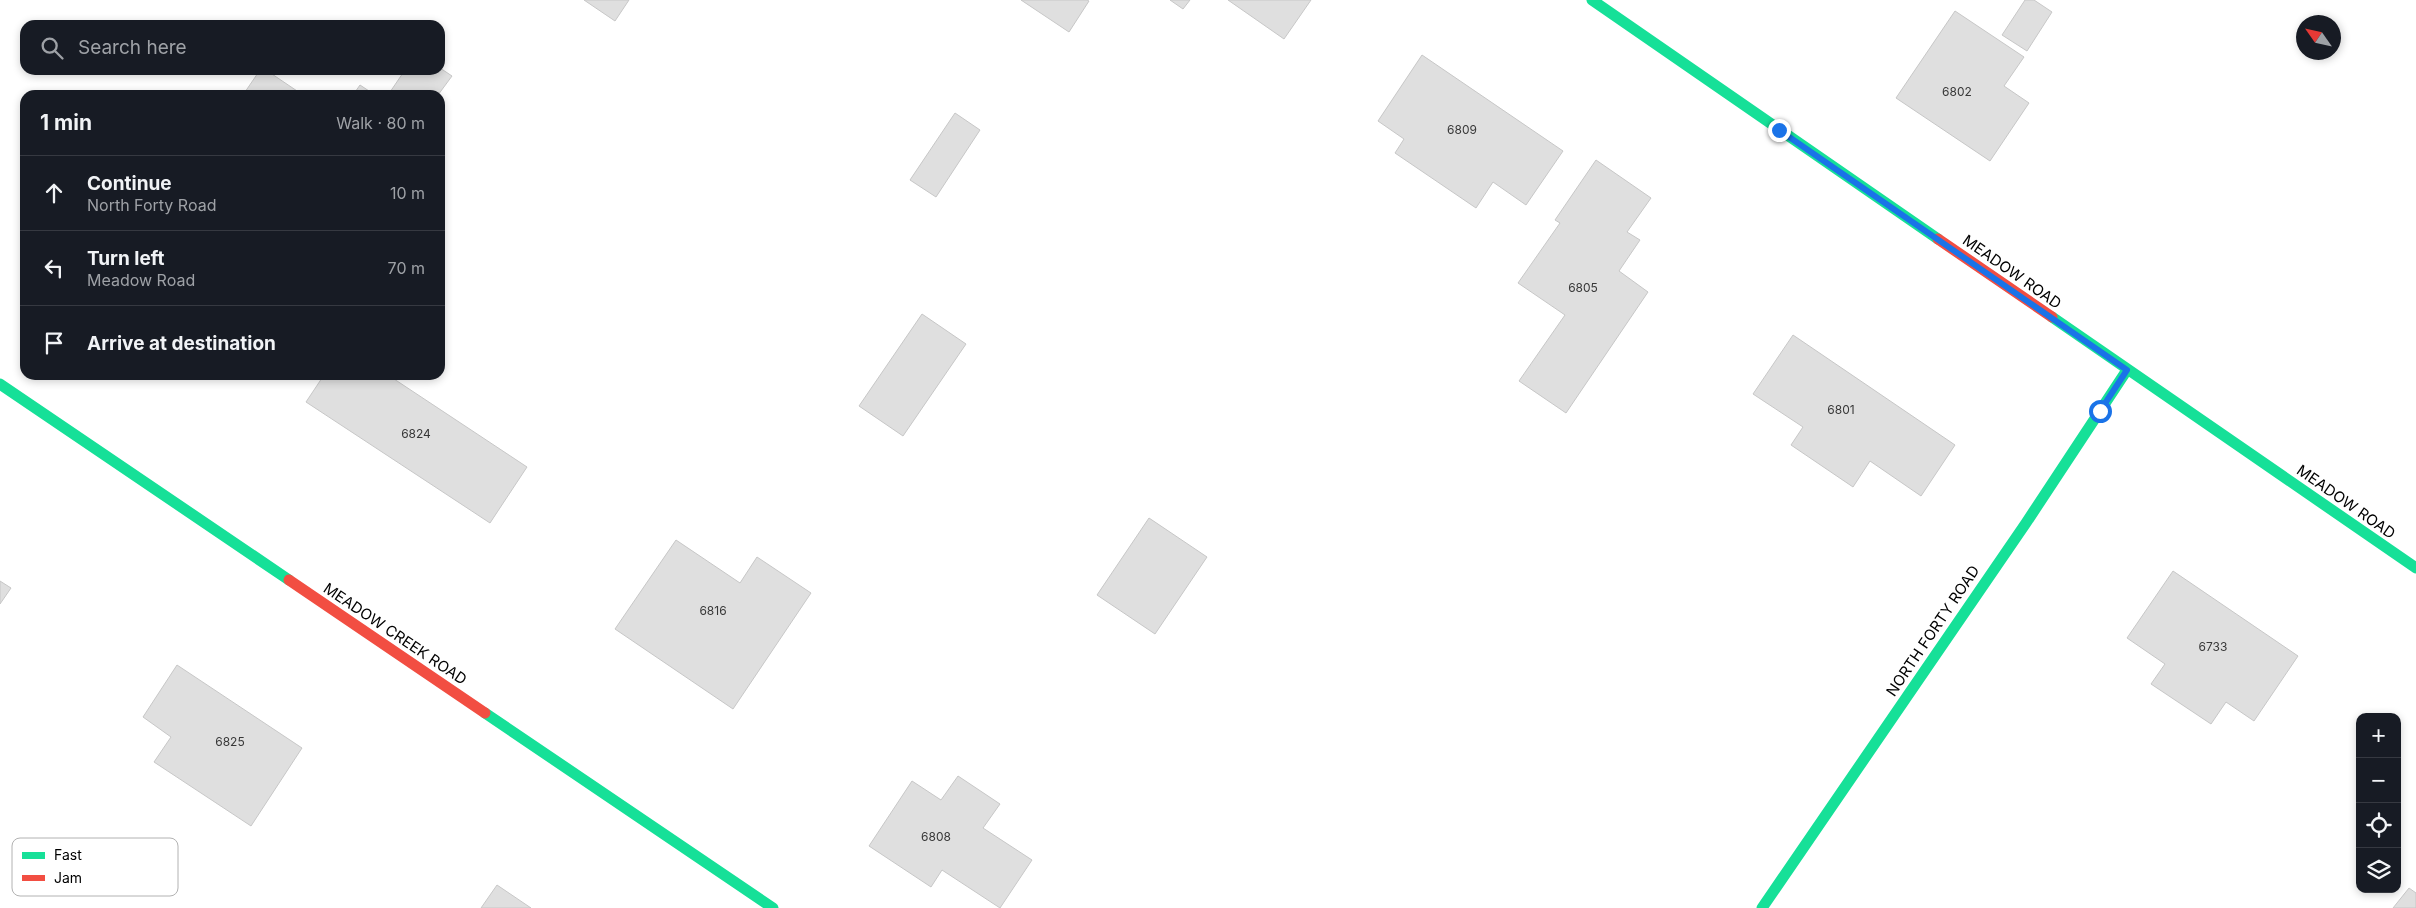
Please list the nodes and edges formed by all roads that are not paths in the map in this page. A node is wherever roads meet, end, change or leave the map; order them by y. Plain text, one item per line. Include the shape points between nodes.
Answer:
1 (1592, 0) edge
2 (2127, 370) junction
3 (0, 384) edge
4 (2416, 568) edge
5 (773, 908) edge
6 (1762, 908) edge

1 - 2 street, MEADOW ROAD
2 - 4 street, MEADOW ROAD
2 - 6 street, NORTH FORTY ROAD
3 - 5 street, MEADOW CREEK ROAD

